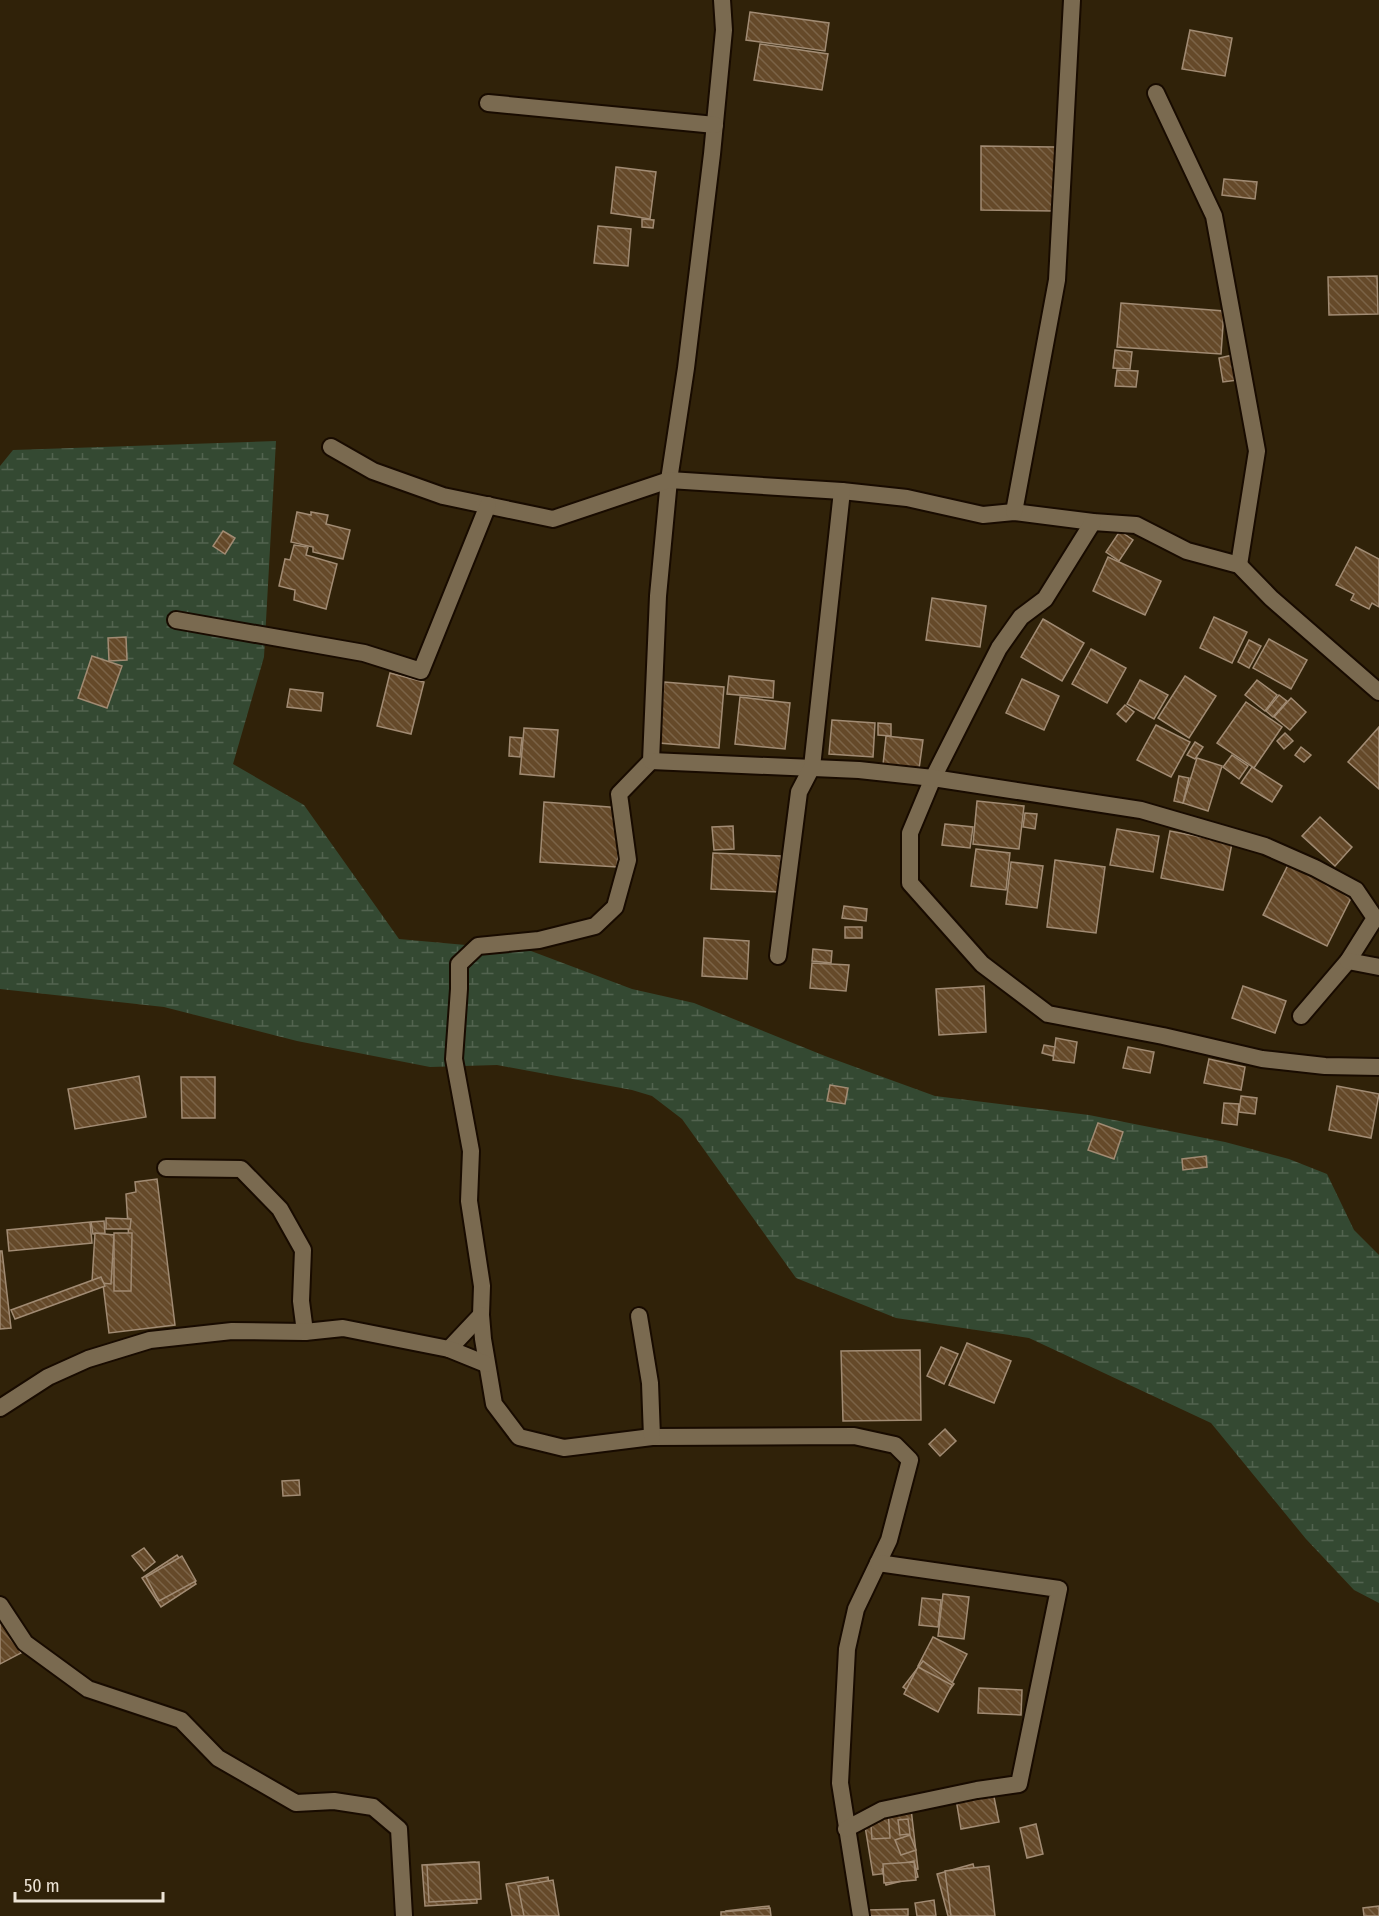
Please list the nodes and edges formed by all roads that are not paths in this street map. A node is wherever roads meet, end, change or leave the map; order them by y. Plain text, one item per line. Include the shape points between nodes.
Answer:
1 (722, 0) edge
2 (1072, 0) edge
3 (1155, 93) dead end
4 (488, 103) dead end
5 (715, 125) junction
6 (331, 447) dead end
7 (669, 480) junction
8 (842, 491) junction
9 (488, 505) junction
10 (1014, 512) junction
11 (1093, 522) junction
12 (1239, 565) junction
13 (176, 620) dead end
14 (1379, 692) edge
15 (651, 761) junction
16 (812, 767) junction
17 (933, 778) junction
18 (778, 956) dead end
19 (1348, 961) junction
20 (1379, 968) edge
21 (1301, 1016) dead end
22 (1379, 1067) edge
23 (166, 1168) dead end
24 (481, 1315) junction
25 (639, 1316) dead end
26 (305, 1332) junction
27 (449, 1349) junction
28 (486, 1364) junction
29 (0, 1408) edge
30 (652, 1437) junction
31 (878, 1563) junction
32 (0, 1605) edge
33 (846, 1829) junction
34 (404, 1916) edge
35 (861, 1916) edge

1 - 5 street via 724,30
2 - 10 street via 1057,280
3 - 12 street via 1214,216 1257,451
4 - 5 street
5 - 7 street
6 - 9 street via 373,471 443,496
7 - 8 street
7 - 9 street via 553,519
7 - 15 street via 658,596
8 - 10 street via 907,498 983,516
8 - 16 street
9 - 13 street via 421,671 364,653
10 - 11 street
11 - 12 street via 1136,525 1186,551
11 - 17 street via 1045,599 1021,617 999,648
12 - 14 street
15 - 16 street
15 - 24 street via 619,794 628,860 615,907 595,926 539,940 478,946 459,964 454,1059 471,1151 469,1201 482,1286
16 - 17 street
16 - 18 street via 799,792
17 - 19 street via 1141,810 1275,850 1356,890 1375,918
17 - 22 street via 910,833 910,883 982,964 1048,1014 1164,1035 1262,1059
19 - 20 street
19 - 21 street
23 - 26 street via 241,1169 280,1209 303,1250
24 - 27 street
24 - 28 street
25 - 30 street via 650,1383
26 - 27 street via 343,1328
26 - 29 street via 232,1331 150,1340 88,1359 48,1377
27 - 28 street
28 - 30 street via 494,1404 519,1437 564,1448
30 - 31 street via 854,1436 896,1445 910,1460
31 - 33 street via 856,1608 847,1649 840,1783
31 - 33 street via 1059,1589 1019,1784 882,1810
32 - 34 street via 25,1643 58,1669 88,1689 181,1720 218,1758 296,1803 334,1801 373,1807 399,1829
33 - 35 street

